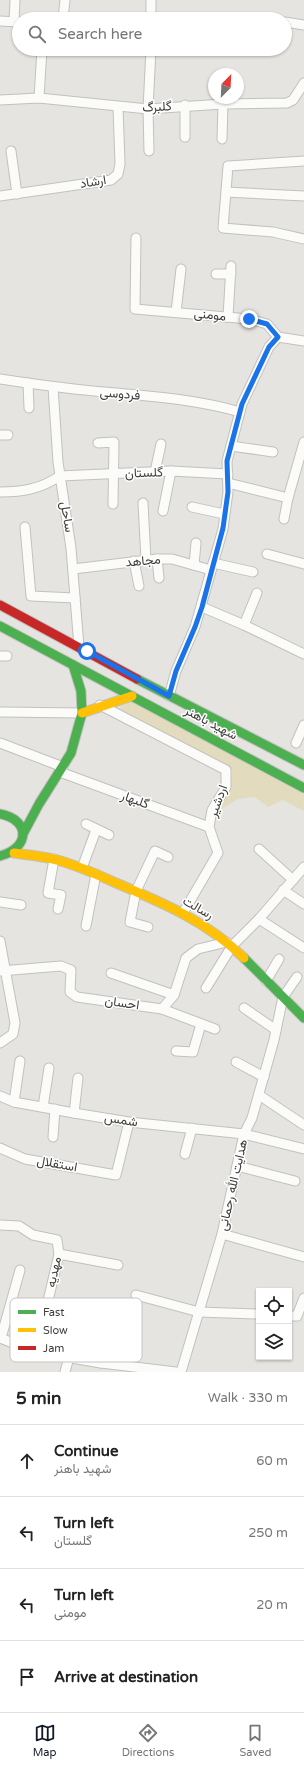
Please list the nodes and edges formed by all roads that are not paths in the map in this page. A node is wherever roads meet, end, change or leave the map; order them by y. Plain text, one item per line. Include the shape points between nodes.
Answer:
1 (15, 0) edge
2 (65, 0) edge
3 (150, 0) edge
4 (16, 12) edge
5 (64, 12) edge
6 (151, 12) edge
7 (0, 21) edge
8 (12, 22) edge
9 (292, 23) edge
10 (304, 25) edge
11 (42, 56) edge
12 (151, 56) edge
13 (304, 82) edge
14 (39, 98) junction
15 (0, 100) edge
16 (223, 104) joint
17 (244, 104) edge
18 (185, 105) junction
19 (118, 107) junction
20 (148, 109) junction
21 (185, 137) dead end
22 (222, 139) dead end
23 (11, 151) dead end
24 (149, 151) dead end
25 (304, 161) edge
26 (226, 192) junction
27 (17, 194) junction
28 (0, 196) edge
29 (304, 196) edge
30 (136, 238) dead end
31 (304, 239) edge
32 (181, 269) dead end
33 (216, 274) dead end
34 (176, 312) junction
35 (228, 317) junction
36 (278, 337) junction
37 (304, 341) edge
38 (0, 379) edge
39 (28, 384) junction
40 (53, 387) junction
41 (29, 408) dead end
42 (240, 412) junction
43 (304, 442) edge
44 (98, 443) dead end
45 (161, 444) dead end
46 (231, 446) junction
47 (273, 452) dead end
48 (155, 472) junction
49 (171, 472) junction
50 (113, 474) junction
51 (60, 476) junction
52 (228, 478) junction
53 (0, 492) edge
54 (288, 498) junction
55 (143, 503) dead end
56 (113, 504) dead end
57 (192, 506) dead end
58 (163, 511) dead end
59 (224, 514) junction
60 (284, 520) dead end
61 (25, 527) dead end
62 (196, 543) dead end
63 (267, 554) dead end
64 (157, 558) junction
65 (146, 560) junction
66 (134, 561) junction
67 (304, 564) edge
68 (194, 565) junction
69 (212, 566) junction
70 (73, 569) junction
71 (253, 572) dead end
72 (159, 578) dead end
73 (139, 586) dead end
74 (257, 593) dead end
75 (75, 598) junction
76 (0, 605) edge
77 (202, 607) junction
78 (244, 624) junction
79 (0, 626) edge
80 (79, 647) junction
81 (304, 654) edge
82 (73, 665) junction
83 (132, 696) junction
84 (169, 696) junction
85 (100, 706) junction
86 (0, 712) edge
87 (82, 713) junction
88 (304, 725) edge
89 (0, 743) edge
90 (296, 743) dead end
91 (304, 765) edge
92 (62, 770) junction
93 (285, 776) junction
94 (304, 784) edge
95 (304, 788) edge
96 (39, 804) junction
97 (0, 814) edge
98 (19, 814) junction
99 (86, 824) dead end
100 (209, 827) junction
101 (96, 830) junction
102 (109, 835) dead end
103 (22, 838) junction
104 (259, 849) dead end
105 (14, 853) junction
106 (0, 856) edge
107 (168, 857) dead end
108 (54, 859) junction
109 (0, 862) edge
110 (304, 867) edge
111 (82, 868) junction
112 (96, 874) junction
113 (293, 880) junction
114 (283, 890) junction
115 (136, 891) junction
116 (0, 902) edge
117 (21, 904) dead end
118 (304, 904) edge
119 (58, 909) dead end
120 (183, 914) junction
121 (259, 919) junction
122 (86, 926) dead end
123 (148, 927) dead end
124 (0, 941) edge
125 (230, 944) junction
126 (304, 948) edge
127 (1, 956) edge
128 (279, 959) dead end
129 (3, 971) edge
130 (111, 973) dead end
131 (297, 977) dead end
132 (266, 981) junction
133 (206, 988) dead end
134 (174, 995) junction
135 (283, 998) junction
136 (244, 1008) dead end
137 (162, 1009) junction
138 (304, 1018) edge
139 (201, 1024) junction
140 (215, 1029) dead end
141 (276, 1030) junction
142 (0, 1043) edge
143 (176, 1052) dead end
144 (20, 1061) dead end
145 (236, 1062) dead end
146 (49, 1068) dead end
147 (264, 1077) junction
148 (78, 1078) dead end
149 (259, 1095) junction
150 (0, 1096) edge
151 (14, 1102) junction
152 (43, 1107) junction
153 (56, 1110) junction
154 (74, 1113) junction
155 (129, 1122) junction
156 (304, 1125) edge
157 (192, 1128) junction
158 (244, 1134) junction
159 (53, 1137) dead end
160 (0, 1148) edge
161 (304, 1149) edge
162 (185, 1154) dead end
163 (237, 1166) junction
164 (295, 1181) dead end
165 (0, 1225) edge
166 (222, 1234) junction
167 (59, 1254) junction
168 (304, 1257) edge
169 (118, 1265) dead end
170 (20, 1270) dead end
171 (136, 1296) dead end
172 (12, 1298) edge
173 (49, 1298) edge
174 (304, 1298) edge
175 (10, 1304) edge
176 (199, 1312) junction
177 (256, 1314) edge
178 (292, 1316) edge
179 (0, 1338) edge
180 (10, 1342) edge
181 (68, 1362) edge
182 (96, 1362) edge
183 (101, 1363) joint
184 (65, 1372) edge
185 (176, 1372) edge
186 (181, 1372) edge

1 - 4 street
2 - 5 street
3 - 6 street
7 - 8 street
9 - 10 street
11 - 14 street
12 - 20 street
13 - 17 street, گلبرگ via 293,100 287,103
14 - 15 street, گلبرگ
14 - 19 street, گلبرگ
16 - 18 street, گلبرگ
16 - 22 street
18 - 20 street, گلبرگ
18 - 21 street
19 - 20 street, گلبرگ
19 - 27 street, ارشاد via 118,174 111,180
20 - 24 street
23 - 27 street
25 - 26 street via 228,166
26 - 29 street
26 - 31 street via 222,228 273,232
27 - 28 street, ارشاد
30 - 34 street, مومنی via 135,309
32 - 34 street
33 - 35 street via 231,270
34 - 35 street, مومنی
35 - 36 street, مومنی via 267,324
36 - 37 street
36 - 42 street via 269,347
38 - 39 street, فردوسی
39 - 40 street, فردوسی
39 - 41 street
40 - 42 street, فردوسی via 173,398 222,406
40 - 51 street, ساحل
42 - 46 street
43 - 54 street
44 - 50 street via 114,442
45 - 48 street
46 - 47 street
46 - 52 street via 227,461
48 - 49 street, گلستان
48 - 50 street, گلستان
49 - 52 street, گلستان
49 - 58 street
50 - 51 street, گلستان
50 - 56 street
51 - 53 street via 46,486 19,492
51 - 70 street, ساحل
52 - 54 street, گلستان
52 - 59 street
54 - 60 street
55 - 65 street
57 - 59 street
59 - 69 street via 223,528
61 - 75 street via 32,596
62 - 68 street
63 - 67 street
64 - 65 street, مجاهد
64 - 68 street, مجاهد
64 - 72 street
65 - 66 street, مجاهد
66 - 70 street, مجاهد
66 - 73 street
68 - 69 street, مجاهد
69 - 71 street, مجاهد
69 - 77 street
70 - 75 street, ساحل
74 - 78 street
75 - 80 street, ساحل
76 - 80 main road, شهید باهنر
77 - 78 street
77 - 84 street via 176,671
78 - 81 street
79 - 82 main road, شهید باهنر
80 - 84 main road, شهید باهنر
82 - 83 main road, شهید باهنر
82 - 87 main road via 81,691
83 - 85 main road
83 - 93 main road, شهید باهنر
84 - 91 main road, شهید باهنر
85 - 87 main road
85 - 100 street, اردشیر via 226,770 226,787 212,810
86 - 87 street
87 - 92 main road via 71,753
88 - 90 street
89 - 92 street, گلبهار
92 - 96 main road
92 - 100 street, گلبهار
93 - 94 main road
93 - 95 main road, شهید باهنر
96 - 98 main road
96 - 103 main road
97 - 98 main road
98 - 103 main road
99 - 101 street
100 - 120 street, اردشیر via 218,853
101 - 102 street
101 - 111 street
103 - 105 main road
103 - 108 main road
104 - 113 street
105 - 106 main road
105 - 108 main road
106 - 109 street
107 - 115 street via 155,851
108 - 111 main road, رسالت
108 - 119 street via 48,893 61,895
110 - 113 street
111 - 112 main road, رسالت
112 - 115 main road, رسالت
112 - 122 street
113 - 114 street
114 - 118 street
114 - 121 street
115 - 120 main road, رسالت
115 - 123 street via 130,922
116 - 117 street
120 - 125 main road, رسالت via 201,923
121 - 125 street
121 - 126 street
124 - 127 street
125 - 132 main road, رسالت
125 - 133 street
125 - 134 street via 198,949 186,958
127 - 129 street
128 - 132 street
129 - 137 street, احسان via 61,966 71,970 70,992 77,998
129 - 142 street via 15,1023 13,1034
130 - 134 street
131 - 135 street
132 - 135 main road, رسالت
134 - 137 street
135 - 138 main road, رسالت
135 - 141 street, هدایت الله رحمانی
136 - 141 street
137 - 139 street
139 - 140 street
139 - 143 street via 193,1052
141 - 147 street, هدایت الله رحمانی
144 - 151 street
145 - 147 street
146 - 152 street
147 - 149 street, هدایت الله رحمانی
148 - 154 street
149 - 156 street
149 - 158 street, هدایت الله رحمانی
150 - 151 street, شمس
151 - 152 street, شمس
152 - 153 street, شمس
153 - 154 street, شمس
153 - 159 street
154 - 155 street, شمس
155 - 157 street, شمس
155 - 160 street, استقلال via 116,1175 25,1159
157 - 158 street, شمس
157 - 162 street
158 - 161 street, شمس
158 - 163 street, هدایت الله رحمانی
163 - 164 street
163 - 166 street, هدایت الله رحمانی
165 - 167 street, مهدیه via 19,1226 33,1235 57,1240
166 - 168 street
166 - 176 street, هدایت الله رحمانی
167 - 169 street
167 - 173 street, مهدیه
170 - 172 street
171 - 176 street
174 - 178 street via 297,1316
175 - 179 street
176 - 177 street
176 - 186 street, هدایت الله رحمانی
179 - 180 street
181 - 184 street
182 - 183 street
183 - 185 street

